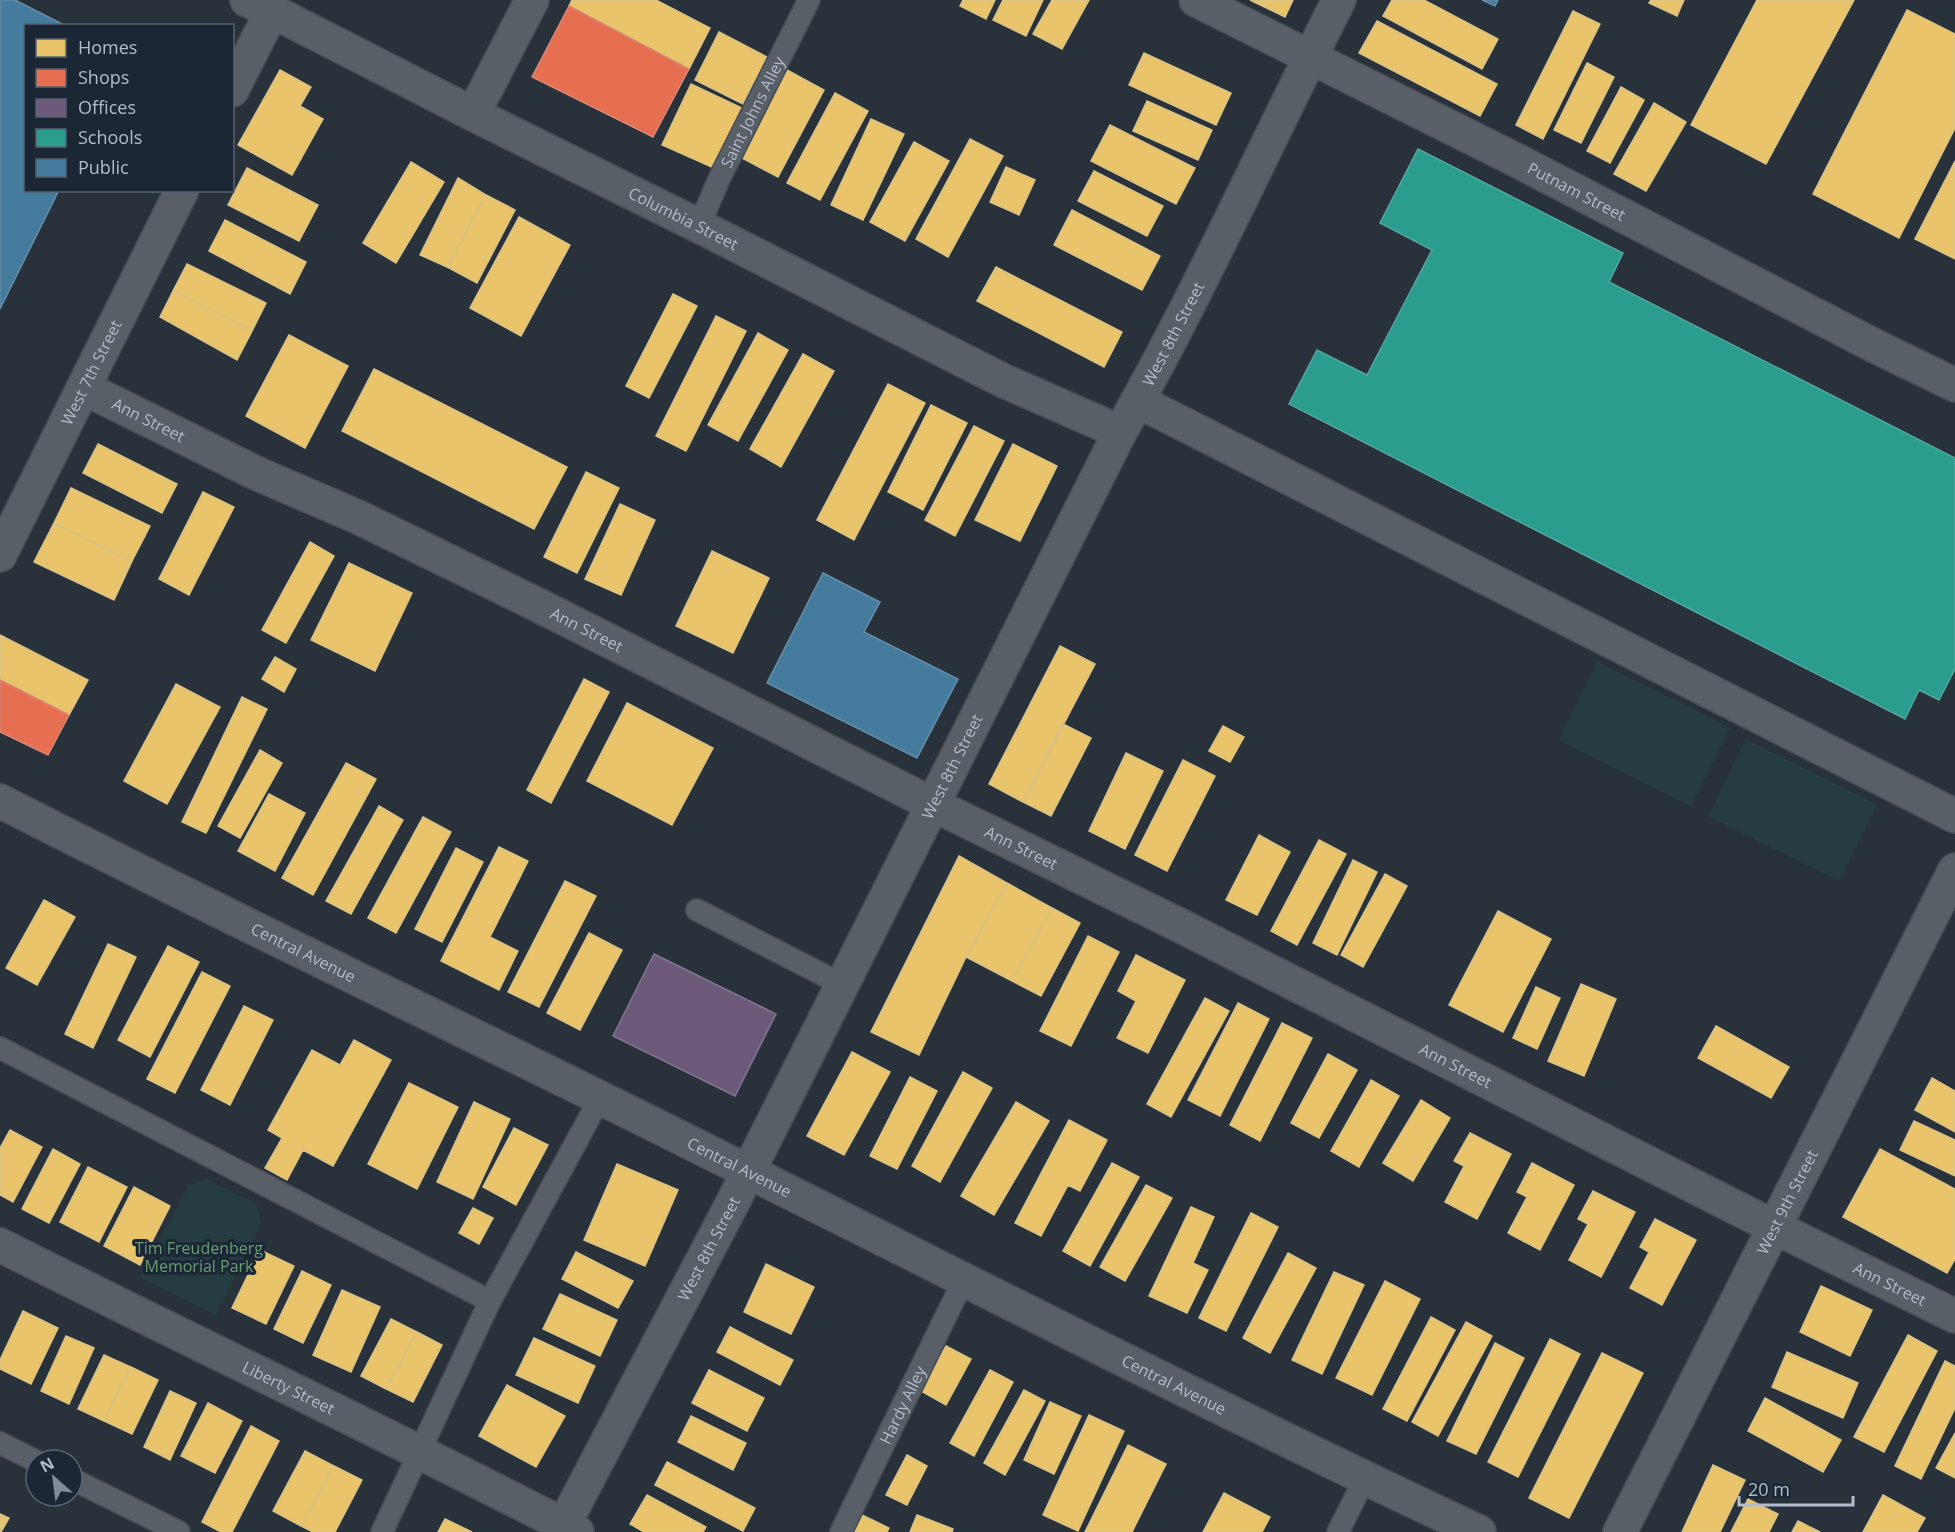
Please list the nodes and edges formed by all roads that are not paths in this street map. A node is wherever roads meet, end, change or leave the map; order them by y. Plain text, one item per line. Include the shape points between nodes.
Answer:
1 (532, 0) edge
2 (809, 0) edge
3 (1196, 0) edge
4 (1339, 0) edge
5 (260, 5) edge
6 (1310, 56) junction
7 (234, 84) edge
8 (473, 114) junction
9 (181, 192) edge
10 (699, 226) junction
11 (1955, 385) edge
12 (84, 388) junction
13 (1138, 401) junction
14 (1120, 432) junction
15 (0, 555) edge
16 (0, 801) edge
17 (934, 805) junction
18 (1955, 816) edge
19 (1955, 870) edge
20 (697, 910) dead end
21 (843, 985) junction
22 (0, 1048) edge
23 (600, 1098) junction
24 (748, 1172) junction
25 (1774, 1227) junction
26 (0, 1245) edge
27 (964, 1279) junction
28 (490, 1301) junction
29 (1955, 1316) edge
30 (0, 1443) edge
31 (420, 1452) junction
32 (24, 1455) edge
33 (1365, 1478) junction
34 (84, 1485) edge
35 (566, 1530) edge
36 (179, 1532) edge
37 (382, 1532) edge
38 (841, 1532) edge
39 (1338, 1532) edge
40 (1479, 1532) edge
41 (1620, 1532) edge

1 - 8 street
2 - 10 lane, Saint Johns Alley
3 - 6 street, Putnam Street
4 - 6 street, West 8th Street
5 - 7 street
5 - 8 street, Columbia Street
6 - 11 street, Putnam Street
6 - 13 street, West 8th Street
8 - 10 street, Columbia Street
9 - 12 street, West 7th Street
10 - 14 street, Columbia Street via 1004,381
12 - 15 street, West 7th Street
12 - 17 street, Ann Street via 258,474 537,603
13 - 14 street, West 8th Street
13 - 18 street
14 - 17 street, West 8th Street
16 - 23 street, Central Avenue
17 - 21 street, West 8th Street
17 - 25 street, Ann Street
19 - 25 street, West 9th Street
20 - 21 lane
21 - 24 street, West 8th Street
22 - 28 lane
23 - 24 street, Central Avenue
23 - 28 lane
24 - 27 street, Central Avenue
24 - 35 street, West 8th Street
25 - 29 street, Ann Street
25 - 41 street, West 9th Street
26 - 31 street, Liberty Street
27 - 33 street, Central Avenue
27 - 38 lane, Hardy Alley
28 - 31 lane
30 - 32 lane
31 - 35 street, Liberty Street
31 - 37 lane
33 - 39 lane
33 - 40 street, Central Avenue
34 - 36 lane

